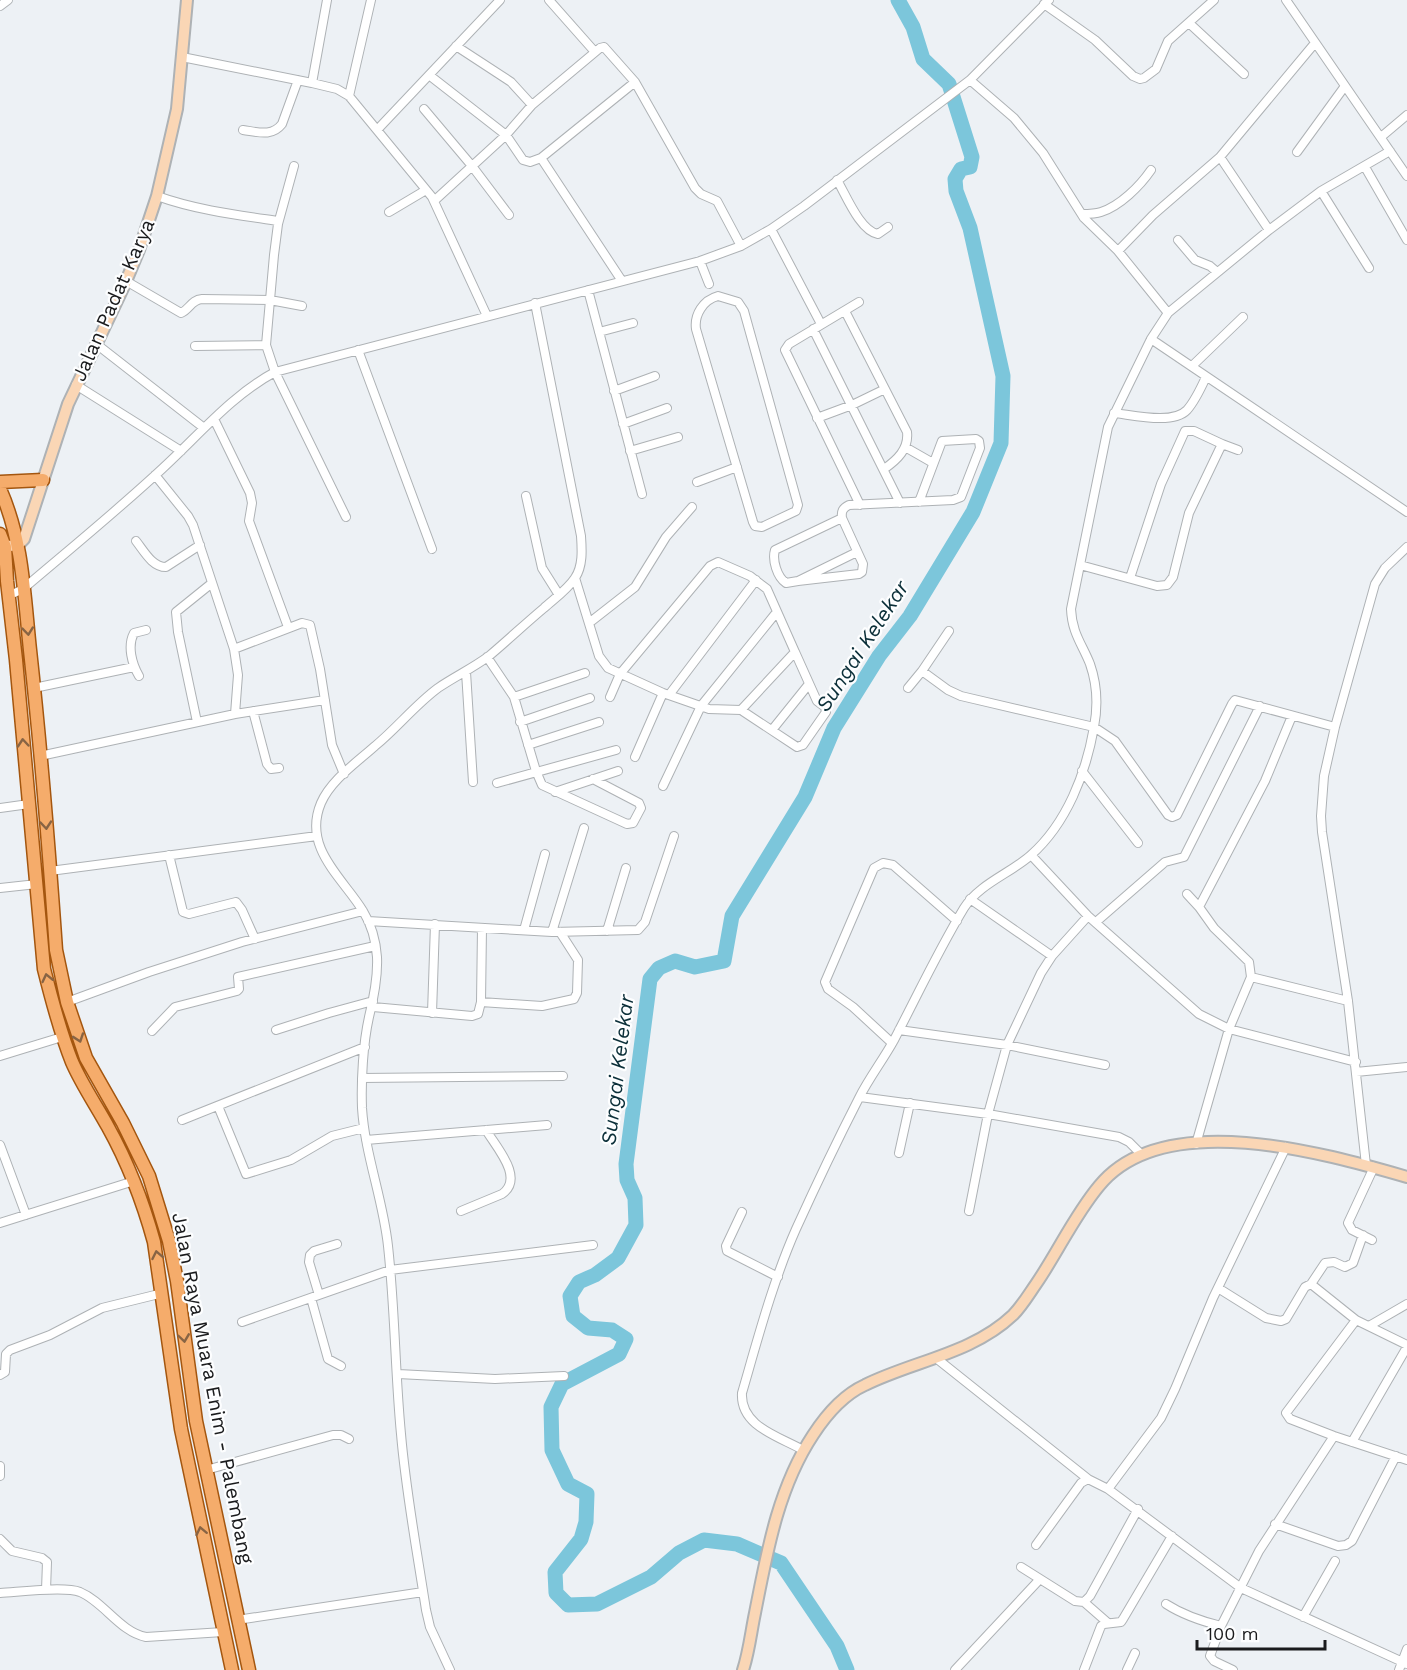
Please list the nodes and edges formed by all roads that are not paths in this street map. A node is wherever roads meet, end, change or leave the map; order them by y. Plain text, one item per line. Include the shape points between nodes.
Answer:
1 (8, 0) edge
2 (186, 0) edge
3 (327, 0) edge
4 (371, 0) edge
5 (500, 0) edge
6 (1214, 0) edge
7 (1286, 0) edge
8 (551, 1) edge
9 (1047, 2) edge
10 (0, 6) edge
11 (1188, 23) junction
12 (1315, 44) junction
13 (456, 46) junction
14 (595, 52) junction
15 (182, 57) junction
16 (1244, 74) dead end
17 (429, 75) junction
18 (297, 80) junction
19 (635, 82) junction
20 (968, 82) junction
21 (312, 83) junction
22 (1345, 86) junction
23 (349, 96) junction
24 (532, 105) junction
25 (424, 109) dead end
26 (1407, 114) edge
27 (243, 130) dead end
28 (377, 130) junction
29 (506, 135) junction
30 (1381, 137) junction
31 (1390, 151) junction
32 (1297, 152) dead end
33 (1220, 157) junction
34 (541, 158) junction
35 (294, 166) dead end
36 (472, 166) junction
37 (1365, 167) junction
38 (1151, 170) dead end
39 (1407, 176) edge
40 (837, 180) junction
41 (426, 190) junction
42 (1321, 191) junction
43 (157, 196) junction
44 (434, 201) junction
45 (389, 212) dead end
46 (1082, 214) junction
47 (509, 215) dead end
48 (278, 221) junction
49 (888, 227) dead end
50 (771, 229) junction
51 (1269, 230) junction
52 (1178, 240) dead end
53 (1407, 240) edge
54 (741, 246) junction
55 (1118, 251) junction
56 (700, 261) junction
57 (1369, 268) dead end
58 (1217, 272) junction
59 (126, 281) junction
60 (622, 281) junction
61 (588, 290) junction
62 (711, 291) junction
63 (270, 300) junction
64 (860, 302) dead end
65 (535, 303) junction
66 (302, 306) dead end
67 (845, 311) junction
68 (1168, 313) junction
69 (487, 316) junction
70 (1243, 317) dead end
71 (633, 322) dead end
72 (821, 324) junction
73 (813, 329) junction
74 (599, 332) junction
75 (1151, 339) junction
76 (95, 343) junction
77 (266, 345) junction
78 (195, 346) dead end
79 (358, 350) junction
80 (1192, 366) junction
81 (275, 372) junction
82 (655, 376) dead end
83 (1206, 377) junction
84 (76, 385) junction
85 (885, 389) junction
86 (615, 391) junction
87 (852, 405) junction
88 (667, 408) dead end
89 (1114, 413) junction
90 (817, 418) junction
91 (214, 419) junction
92 (623, 424) junction
93 (204, 428) junction
94 (678, 437) dead end
95 (1222, 444) junction
96 (905, 447) junction
97 (1238, 450) dead end
98 (181, 451) junction
99 (630, 451) junction
100 (933, 463) junction
101 (737, 467) junction
102 (884, 469) junction
103 (155, 475) junction
104 (43, 480) junction
105 (0, 482) edge
106 (697, 482) dead end
107 (0, 489) edge
108 (642, 494) dead end
109 (526, 496) dead end
110 (900, 502) junction
111 (919, 502) junction
112 (860, 505) junction
113 (692, 507) dead end
114 (1407, 512) edge
115 (346, 517) dead end
116 (842, 518) junction
117 (0, 534) edge
118 (136, 541) dead end
119 (19, 544) junction
120 (200, 545) junction
121 (5, 547) junction
122 (1407, 548) edge
123 (432, 549) dead end
124 (857, 552) junction
125 (1080, 565) junction
126 (575, 578) junction
127 (1130, 578) junction
128 (756, 580) junction
129 (798, 581) junction
130 (212, 583) junction
131 (23, 589) junction
132 (559, 595) junction
133 (8, 596) junction
134 (776, 613) junction
135 (589, 623) junction
136 (288, 627) junction
137 (146, 630) dead end
138 (949, 631) dead end
139 (234, 649) junction
140 (795, 652) junction
141 (487, 657) junction
142 (134, 666) junction
143 (922, 671) junction
144 (466, 672) junction
145 (585, 673) dead end
146 (620, 674) junction
147 (139, 676) dead end
148 (17, 678) junction
149 (33, 682) junction
150 (809, 684) junction
151 (908, 688) dead end
152 (666, 694) junction
153 (514, 697) junction
154 (610, 697) dead end
155 (590, 698) dead end
156 (325, 700) junction
157 (701, 706) junction
158 (1260, 706) junction
159 (741, 710) junction
160 (253, 711) junction
161 (235, 714) junction
162 (1292, 716) junction
163 (197, 722) junction
164 (520, 722) junction
165 (598, 722) dead end
166 (1335, 727) junction
167 (1094, 728) junction
168 (772, 730) junction
169 (528, 746) junction
170 (616, 750) dead end
171 (40, 756) junction
172 (635, 757) dead end
173 (279, 768) dead end
174 (536, 771) junction
175 (618, 771) dead end
176 (1082, 771) junction
177 (344, 774) junction
178 (593, 779) junction
179 (473, 782) dead end
180 (497, 783) dead end
181 (663, 786) dead end
182 (555, 792) junction
183 (29, 804) junction
184 (0, 808) edge
185 (584, 828) dead end
186 (317, 836) junction
187 (674, 836) dead end
188 (1138, 843) dead end
189 (545, 854) dead end
190 (169, 855) junction
191 (1031, 855) junction
192 (626, 868) dead end
193 (50, 871) junction
194 (37, 884) junction
195 (0, 888) edge
196 (1187, 894) dead end
197 (970, 899) junction
198 (1199, 907) junction
199 (363, 911) junction
200 (1089, 916) junction
201 (368, 921) junction
202 (957, 921) junction
203 (1096, 922) junction
204 (435, 924) junction
205 (482, 928) junction
206 (524, 930) junction
207 (607, 931) junction
208 (556, 932) junction
209 (255, 939) junction
210 (375, 946) junction
211 (1052, 956) junction
212 (1251, 977) junction
213 (1348, 1001) junction
214 (67, 1002) junction
215 (481, 1002) junction
216 (373, 1004) junction
217 (432, 1012) junction
218 (1229, 1029) junction
219 (276, 1030) dead end
220 (899, 1030) junction
221 (152, 1031) dead end
222 (62, 1037) junction
223 (892, 1043) junction
224 (1007, 1045) junction
225 (366, 1047) junction
226 (0, 1056) edge
227 (1356, 1062) junction
228 (1105, 1065) dead end
229 (1407, 1067) edge
230 (1356, 1072) junction
231 (563, 1076) dead end
232 (362, 1078) junction
233 (860, 1097) junction
234 (910, 1103) junction
235 (218, 1106) junction
236 (988, 1114) junction
237 (182, 1120) dead end
238 (547, 1125) dead end
239 (364, 1128) junction
240 (486, 1130) junction
241 (366, 1140) junction
242 (1196, 1144) junction
243 (0, 1145) edge
244 (1286, 1147) junction
245 (900, 1153) dead end
246 (1141, 1154) junction
247 (1370, 1166) junction
248 (1407, 1177) edge
249 (134, 1181) junction
250 (460, 1211) dead end
251 (969, 1211) dead end
252 (742, 1212) dead end
253 (26, 1215) junction
254 (0, 1223) edge
255 (1363, 1235) junction
256 (1372, 1240) dead end
257 (337, 1244) dead end
258 (593, 1245) dead end
259 (390, 1270) junction
260 (778, 1277) junction
261 (1311, 1284) junction
262 (1218, 1288) junction
263 (163, 1293) junction
264 (319, 1295) junction
265 (311, 1298) junction
266 (1407, 1304) edge
267 (1356, 1320) junction
268 (242, 1322) dead end
269 (1369, 1326) junction
270 (1407, 1346) edge
271 (936, 1358) junction
272 (342, 1366) dead end
273 (398, 1374) junction
274 (0, 1375) edge
275 (564, 1376) dead end
276 (1334, 1436) junction
277 (349, 1439) dead end
278 (1352, 1442) junction
279 (803, 1450) junction
280 (1396, 1456) junction
281 (1407, 1460) edge
282 (0, 1466) edge
283 (206, 1470) junction
284 (0, 1476) edge
285 (1088, 1479) junction
286 (1108, 1489) junction
287 (1138, 1509) junction
288 (1275, 1524) junction
289 (1172, 1536) junction
290 (0, 1539) edge
291 (1036, 1545) dead end
292 (1335, 1561) dead end
293 (226, 1567) junction
294 (1021, 1567) dead end
295 (210, 1571) junction
296 (1040, 1580) junction
297 (230, 1587) junction
298 (1241, 1588) junction
299 (46, 1590) junction
300 (214, 1592) junction
301 (423, 1592) junction
302 (0, 1593) edge
303 (1084, 1602) junction
304 (1166, 1604) dead end
305 (1303, 1617) junction
306 (237, 1620) junction
307 (1108, 1623) junction
308 (1221, 1626) junction
309 (223, 1632) junction
310 (1407, 1649) edge
311 (1135, 1653) dead end
312 (1404, 1662) edge
313 (232, 1670) edge
314 (249, 1670) edge
315 (450, 1670) edge
316 (743, 1670) edge
317 (955, 1670) edge
318 (1084, 1670) edge
319 (1127, 1670) edge
320 (1233, 1670) edge
321 (1399, 1670) edge

1 - 10 street
2 - 15 street, Jalan Padat Karya
3 - 21 street
4 - 23 street
5 - 13 street
6 - 11 street
7 - 12 street
8 - 14 street
9 - 11 street via 1140,79 1158,66 1166,44
9 - 20 street
11 - 16 street
12 - 22 street
12 - 33 street
13 - 17 street
13 - 24 street via 511,82
14 - 19 street via 606,49
14 - 24 street
15 - 18 street
15 - 43 street, Jalan Padat Karya via 177,109
17 - 28 street
17 - 29 street
18 - 21 street
18 - 27 street via 278,130
19 - 34 street
19 - 54 street via 695,188 717,201
20 - 40 street
20 - 46 street via 1014,118 1043,153
21 - 23 street
22 - 30 street
22 - 32 street
23 - 28 street
24 - 29 street
25 - 36 street
26 - 30 street
28 - 41 street
29 - 34 street via 523,160
29 - 36 street
30 - 31 street
31 - 37 street
31 - 39 street
33 - 51 street
33 - 55 street
34 - 60 street
35 - 48 street
36 - 44 street
36 - 47 street
37 - 42 street
37 - 53 street
38 - 46 street via 1142,183 1112,206 1102,212
40 - 49 street via 867,229 878,234
40 - 50 street
41 - 44 street
41 - 45 street
42 - 51 street
42 - 57 street
43 - 48 street via 225,214
43 - 59 street, Jalan Padat Karya
44 - 69 street
46 - 55 street
48 - 63 street
50 - 54 street
50 - 72 street
51 - 58 street
52 - 58 street via 1194,260
54 - 56 street
55 - 68 street
56 - 60 street
56 - 62 street
58 - 68 street
59 - 63 street via 181,313 197,299
59 - 76 street, Jalan Padat Karya
60 - 61 street
61 - 65 street
61 - 74 street
62 - 101 street via 698,310 695,324
62 - 101 street via 738,302 744,311 797,509 755,526
63 - 66 street
63 - 77 street
64 - 67 street
65 - 69 street
65 - 126 street via 581,536
67 - 72 street
67 - 85 street
68 - 75 street
69 - 79 street
70 - 80 street
71 - 74 street
72 - 73 street
73 - 87 street
73 - 90 street via 785,350
74 - 86 street
75 - 80 street
75 - 89 street
76 - 84 street, Jalan Padat Karya
76 - 93 street
77 - 78 street
77 - 81 street
79 - 81 street
79 - 123 street
80 - 83 street
81 - 91 street via 248,388
81 - 115 street
82 - 86 street
83 - 89 street via 1181,415 1162,418
83 - 114 street
84 - 98 street
84 - 104 street, Jalan Padat Karya
85 - 87 street
85 - 96 street via 907,432
86 - 92 street
87 - 90 street
87 - 102 street
88 - 92 street
89 - 125 street
90 - 112 street
91 - 93 street
91 - 136 street via 250,493 249,521
92 - 99 street
93 - 98 street
94 - 99 street
95 - 97 street
95 - 127 street via 1190,513 1169,583 1161,586
95 - 127 street via 1185,431 1161,484
96 - 100 street
96 - 102 street via 898,459
98 - 103 street
99 - 108 street
100 - 111 street
100 - 111 street via 942,441 979,441 980,448 961,497
101 - 106 street
102 - 110 street
103 - 120 street via 188,516
103 - 131 street
104 - 105 main road
104 - 119 street, Jalan Padat Karya
107 - 119 main road, Jalan Raya Muara Enim - Palembang
109 - 132 street via 542,568
110 - 111 street
110 - 112 street
112 - 116 street via 844,508
113 - 135 street via 666,537 634,586
116 - 124 street
116 - 129 street via 775,550 773,557 781,579 786,583
117 - 121 main road, Jalan Raya Muara Enim - Palembang
118 - 120 street via 160,567
119 - 121 street
119 - 131 main road, Jalan Raya Muara Enim - Palembang
120 - 130 street
121 - 133 main road, Jalan Raya Muara Enim - Palembang
122 - 166 street via 1385,568 1375,584
124 - 129 street
124 - 129 street via 864,568 859,574
125 - 127 street
125 - 167 street via 1071,609 1072,624 1096,688
126 - 132 street
126 - 135 street
128 - 134 street via 768,592
128 - 146 street via 714,563
128 - 152 street
130 - 139 street
130 - 163 street via 176,612
131 - 133 street
131 -> 149 main road, Jalan Raya Muara Enim - Palembang
132 - 141 street
133 - 148 main road, Jalan Raya Muara Enim - Palembang
134 - 140 street
134 - 157 street
135 - 146 street via 603,663
136 - 139 street
136 - 156 street via 310,625
137 - 142 street via 134,633 132,638
138 - 143 street
139 - 161 street via 238,675
140 - 150 street
140 - 159 street
141 - 144 street
141 - 153 street
142 - 147 street
142 - 149 street
143 - 151 street
143 - 167 street via 961,696
144 - 177 street via 434,692
144 - 179 street
145 - 153 street
146 - 152 street
146 - 154 street
148 - 149 main road
183 -> 148 main road, Jalan Raya Muara Enim - Palembang
149 - 171 main road, Jalan Raya Muara Enim - Palembang
150 - 168 street
150 - 168 street via 826,712 803,745 797,747
152 - 157 street
152 - 172 street
153 - 164 street
155 - 164 street
156 - 160 street
156 - 177 street via 332,744
157 - 159 street
157 - 181 street
158 - 162 street
158 - 167 street via 1233,702 1177,815 1172,817 1115,741
158 - 203 street via 1184,857 1165,862
159 - 168 street
160 - 161 street
160 - 173 street via 267,764 271,769
161 - 163 street
162 - 166 street
162 - 198 street via 1265,781
163 - 171 street
164 - 169 street
165 - 169 street
166 - 213 street via 1323,782 1322,824
167 - 176 street
169 - 174 street
170 - 174 street
171 -> 193 main road, Jalan Raya Muara Enim - Palembang
174 - 180 street
174 - 182 street via 542,785
175 - 178 street
176 - 188 street
176 - 191 street via 1059,825
177 - 186 street via 322,801
178 - 182 street
178 - 182 street via 639,803 641,808 633,823 627,824
183 - 184 street
183 - 194 main road, Jalan Raya Muara Enim - Palembang
185 - 208 street
186 - 190 street
186 - 199 street via 324,859
187 - 207 street via 642,927 634,931
189 - 206 street
190 - 193 street
190 - 209 street via 183,912 189,914 236,902
191 - 197 street
191 - 200 street
192 - 207 street
193 - 214 main road, Jalan Raya Muara Enim - Palembang via 56,950
194 - 195 street
222 -> 194 main road, Jalan Raya Muara Enim - Palembang via 44,969
196 - 198 street
197 - 202 street
197 - 211 street
198 - 212 street via 1214,928 1249,962
199 - 201 street
199 - 209 street
200 - 203 street
200 - 211 street
201 - 204 street
201 - 210 street
202 - 220 street
202 - 223 street via 893,865 883,863 874,867 825,982 828,989
203 - 218 street via 1193,1010
204 - 205 street
204 - 217 street
205 - 206 street
205 - 215 street
206 - 208 street
207 - 208 street
208 - 215 street via 578,960 574,999 542,1006
209 - 214 street
210 - 216 street
210 - 221 street via 238,977 237,991 175,1007
211 - 224 street
212 - 213 street
212 - 218 street
213 - 227 street
214 -> 283 main road, Jalan Raya Muara Enim - Palembang via 86,1058 123,1123 159,1206 177,1281
215 - 217 street via 475,1016
216 - 217 street
216 - 219 street via 329,1012
216 - 225 street
218 - 227 street
218 - 242 street
220 - 223 street
220 - 224 street
222 - 226 street
222 - 249 main road, Jalan Raya Muara Enim - Palembang
223 - 233 street
224 - 228 street
224 - 236 street
225 - 232 street
225 - 235 street
227 - 230 street
229 - 230 street
230 - 247 street
231 - 232 street
232 - 239 street
233 - 234 street
233 - 260 street via 796,1230
234 - 236 street
234 - 245 street
235 - 237 street
235 - 239 street via 246,1174 291,1160 332,1136
236 - 246 street via 1119,1137
236 - 251 street
238 - 240 street
239 - 241 street
240 - 241 street
240 - 250 street via 511,1180 502,1194
241 - 259 street
242 - 244 street
242 - 246 street
243 - 253 street
244 - 247 street
244 - 262 street
246 - 271 street via 1112,1172 1094,1192 1013,1315 970,1343
247 - 248 street
247 - 255 street via 1348,1223
249 - 253 street
263 -> 249 main road, Jalan Raya Muara Enim - Palembang via 154,1242
252 - 260 street via 727,1251
253 - 254 street
255 - 256 street
255 - 261 street via 1353,1263 1345,1267 1326,1263
257 - 264 street via 310,1255
258 - 259 street
259 - 264 street
259 - 273 street
260 - 279 street via 741,1404 753,1423
261 - 262 street via 1281,1322 1266,1318
261 - 267 street
262 - 286 street via 1161,1418
263 - 274 street via 102,1308 50,1335 9,1350 5,1372
295 -> 263 main road, Jalan Raya Muara Enim - Palembang via 181,1429
264 - 265 street
265 - 268 street
265 - 272 street via 328,1359
266 - 269 street
267 - 269 street
267 - 276 street via 1286,1411 1290,1419
269 - 270 street
270 - 278 street
271 - 279 street via 850,1393 821,1423
271 - 285 street
273 - 275 street via 495,1379
273 - 301 street via 400,1433
276 - 278 street
276 - 288 street
277 - 283 street via 333,1435
278 - 280 street
279 - 316 street via 781,1501
280 - 281 street
280 - 288 street via 1352,1541 1346,1545 1338,1546
282 - 284 street
283 - 293 main road, Jalan Raya Muara Enim - Palembang
285 - 286 street
285 - 291 street via 1081,1483
286 - 287 street
287 - 289 street
287 - 303 street
288 - 298 street
289 - 298 street
289 - 307 street via 1123,1619
290 - 299 street via 12,1551 47,1562
292 - 305 street
293 - 295 main road
293 - 297 main road, Jalan Raya Muara Enim - Palembang
294 - 296 street
295 - 300 main road, Jalan Raya Muara Enim - Palembang
296 - 303 street via 1075,1601
296 - 317 street
297 - 300 main road
297 - 306 main road, Jalan Raya Muara Enim - Palembang
298 - 305 street
298 - 308 street
299 - 302 street
299 - 309 street via 81,1593 141,1636
300 - 309 main road, Jalan Raya Muara Enim - Palembang
301 - 306 street
301 - 315 street via 430,1627
303 - 307 street
304 - 308 street via 1200,1621
305 - 312 street
306 - 314 main road, Jalan Raya Muara Enim - Palembang
307 - 318 street via 1101,1626
308 - 320 street via 1210,1656
309 - 313 main road, Jalan Raya Muara Enim - Palembang
310 - 312 street
311 - 319 street
312 - 321 street

